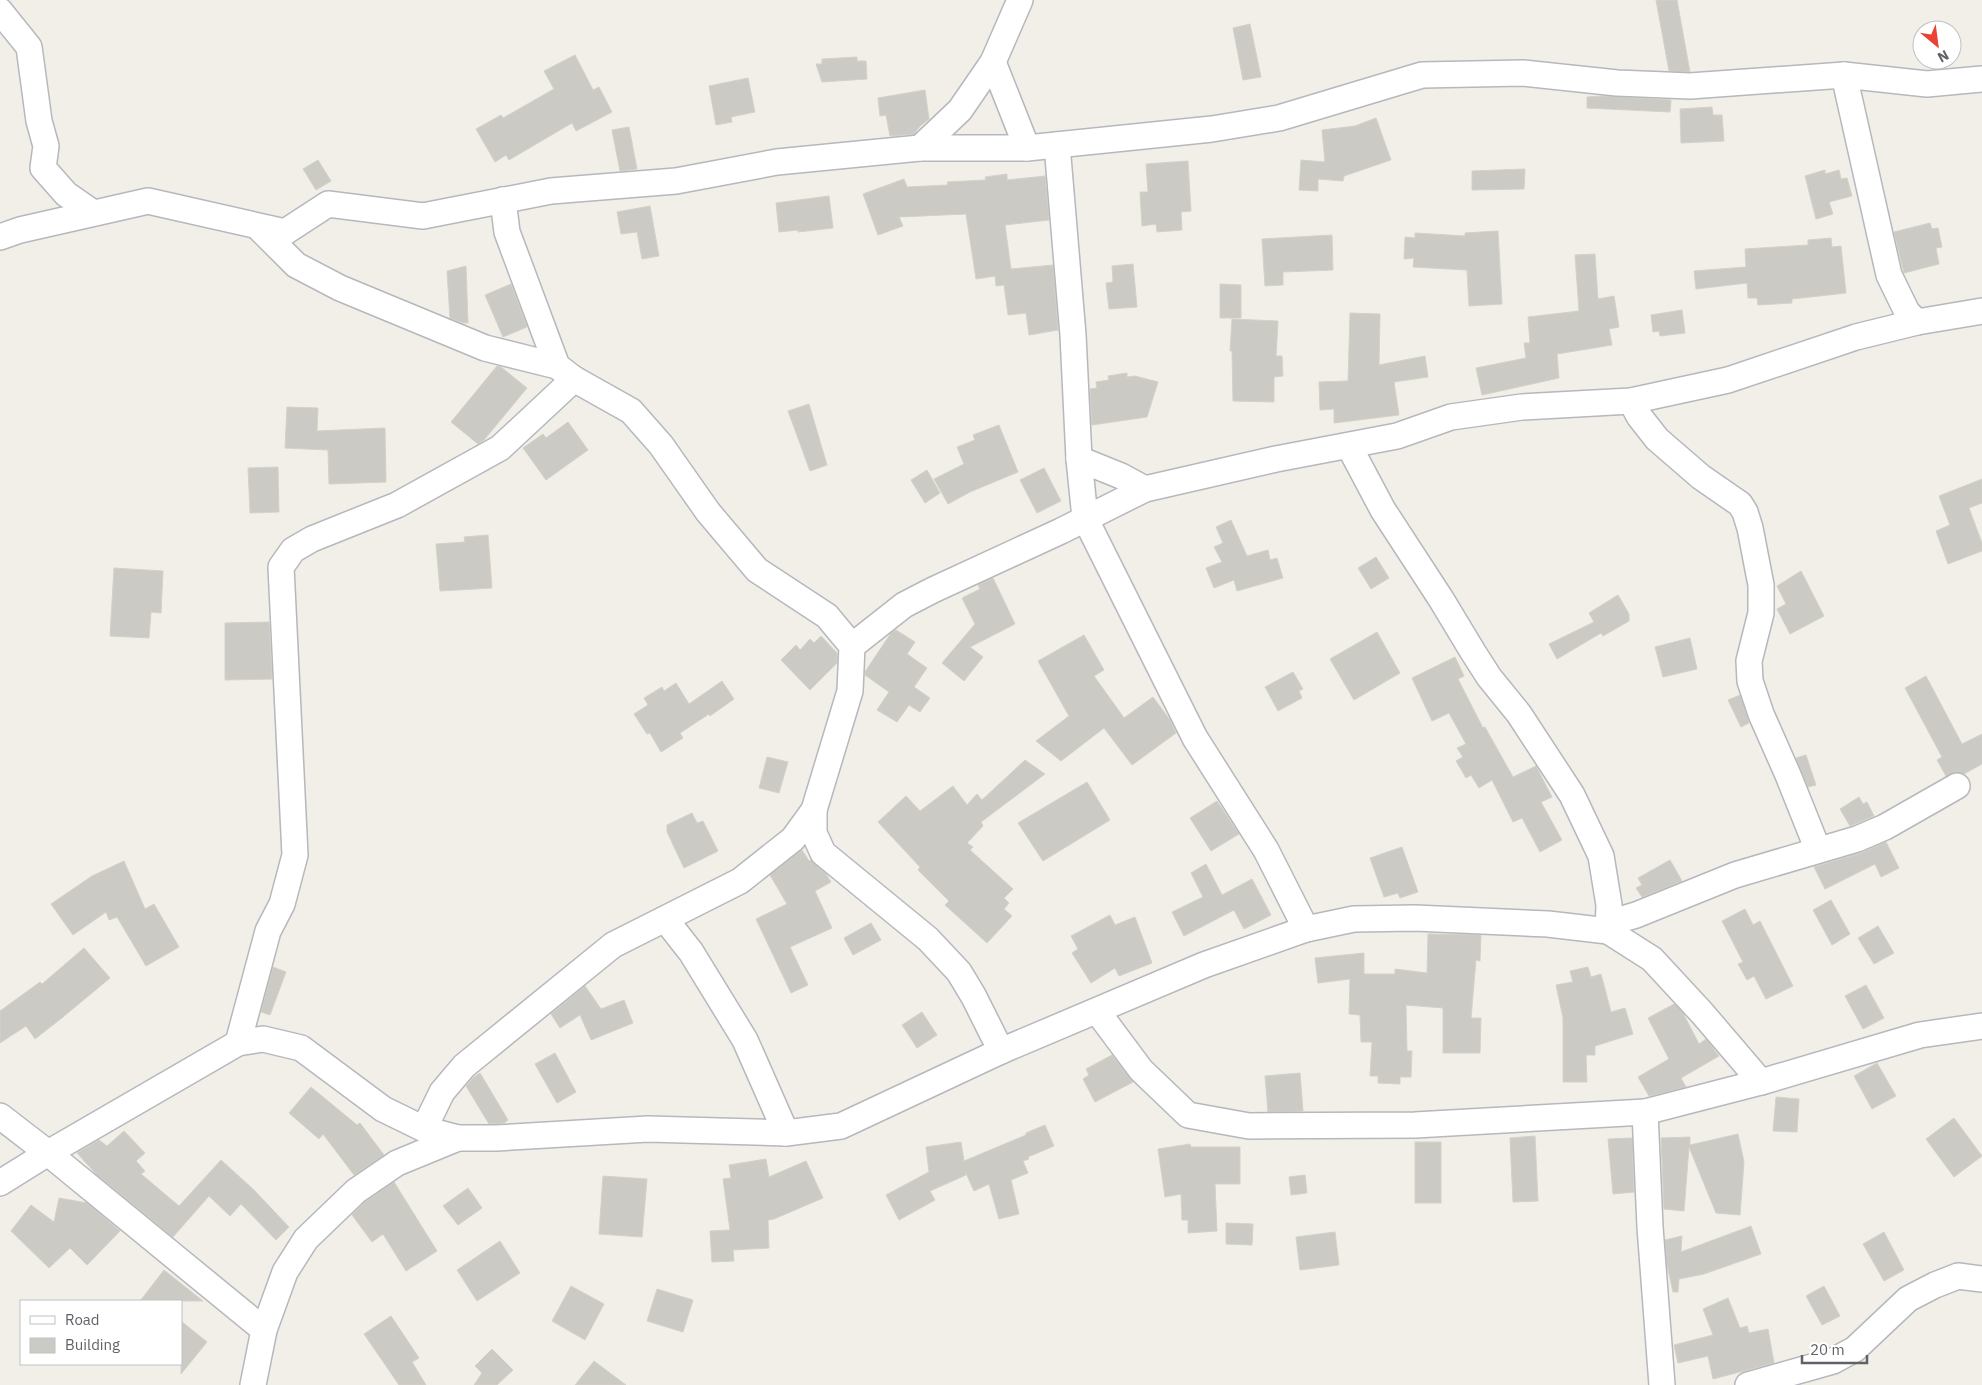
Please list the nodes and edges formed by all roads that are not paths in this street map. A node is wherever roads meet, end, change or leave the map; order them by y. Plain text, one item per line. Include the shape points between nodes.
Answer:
1 (1020, 0) edge
2 (0, 11) edge
3 (992, 62) junction
4 (1844, 75) junction
5 (1982, 79) edge
6 (1058, 145) junction
7 (920, 148) junction
8 (1027, 148) junction
9 (503, 200) junction
10 (92, 212) junction
11 (258, 227) junction
12 (0, 237) edge
13 (1982, 311) edge
14 (1917, 322) junction
15 (565, 372) junction
16 (1631, 401) junction
17 (1349, 446) junction
18 (1079, 458) junction
19 (1145, 489) junction
20 (1085, 518) junction
21 (852, 646) junction
22 (1957, 786) dead end
23 (814, 810) junction
24 (1818, 850) junction
25 (665, 919) junction
26 (1608, 927) junction
27 (1306, 929) junction
28 (1097, 1011) junction
29 (1982, 1026) edge
30 (238, 1043) junction
31 (1001, 1052) junction
32 (1761, 1082) junction
33 (1645, 1112) junction
34 (0, 1116) edge
35 (424, 1129) junction
36 (786, 1133) junction
37 (458, 1138) junction
38 (48, 1153) junction
39 (0, 1183) edge
40 (1982, 1279) edge
41 (264, 1330) junction
42 (253, 1385) edge
43 (1662, 1385) edge
44 (1748, 1385) edge

1 - 3 street
2 - 10 street via 29,47 39,122 46,146 43,168 66,194
3 - 7 street via 960,110
3 - 8 street
4 - 5 street via 1926,84
4 - 6 street via 1690,86 1617,83 1523,73 1422,75 1280,118 1212,129
4 - 14 street via 1889,275 1907,312
6 - 8 street
6 - 18 street
7 - 8 street
7 - 9 street via 777,162 676,181 551,191
9 - 11 street via 423,216 328,204 285,232
9 - 15 street via 507,232
10 - 11 street via 148,201
10 - 12 street
11 - 15 street via 296,265 340,288 485,348
13 - 14 street
14 - 16 street via 1856,336 1728,380
15 - 21 street via 631,411 708,512 758,570 826,616
15 - 30 street via 500,448 397,505 312,539 293,550 281,567 295,855 282,904 268,931
16 - 17 street via 1522,407 1451,417 1397,436
16 - 24 street via 1657,439 1701,477 1740,504 1745,512 1761,585 1761,613 1749,661 1750,681
17 - 19 street
17 - 26 street via 1383,510 1473,652 1519,714 1572,795 1601,856
18 - 19 street
18 - 20 street
19 - 20 street
20 - 21 street via 904,605
20 - 27 street via 1195,738 1266,850
21 - 23 street via 850,691
22 - 24 street via 1885,827
23 - 25 street via 792,839 740,881
23 - 31 street via 814,833 823,853 928,939 959,972
24 - 26 street via 1735,875
25 - 35 street via 613,945 464,1066 442,1092
25 - 36 street via 691,952 745,1040
26 - 27 street via 1415,918 1354,919
26 - 32 street via 1652,960
27 - 28 street via 1204,964
28 - 31 street
28 - 33 street via 1141,1070 1188,1115 1214,1120 1249,1126 1415,1125
29 - 32 street via 1920,1035
30 - 35 street via 263,1039 301,1048 383,1110
30 - 38 street
31 - 36 street via 841,1126
32 - 33 street
33 - 43 street
34 - 38 street
35 - 37 street
36 - 37 street via 648,1129
37 - 41 street via 397,1163 356,1192 306,1239 285,1272
38 - 39 street
38 - 41 street
40 - 44 street via 1958,1276 1935,1285 1908,1299 1854,1349 1833,1360
41 - 42 street

